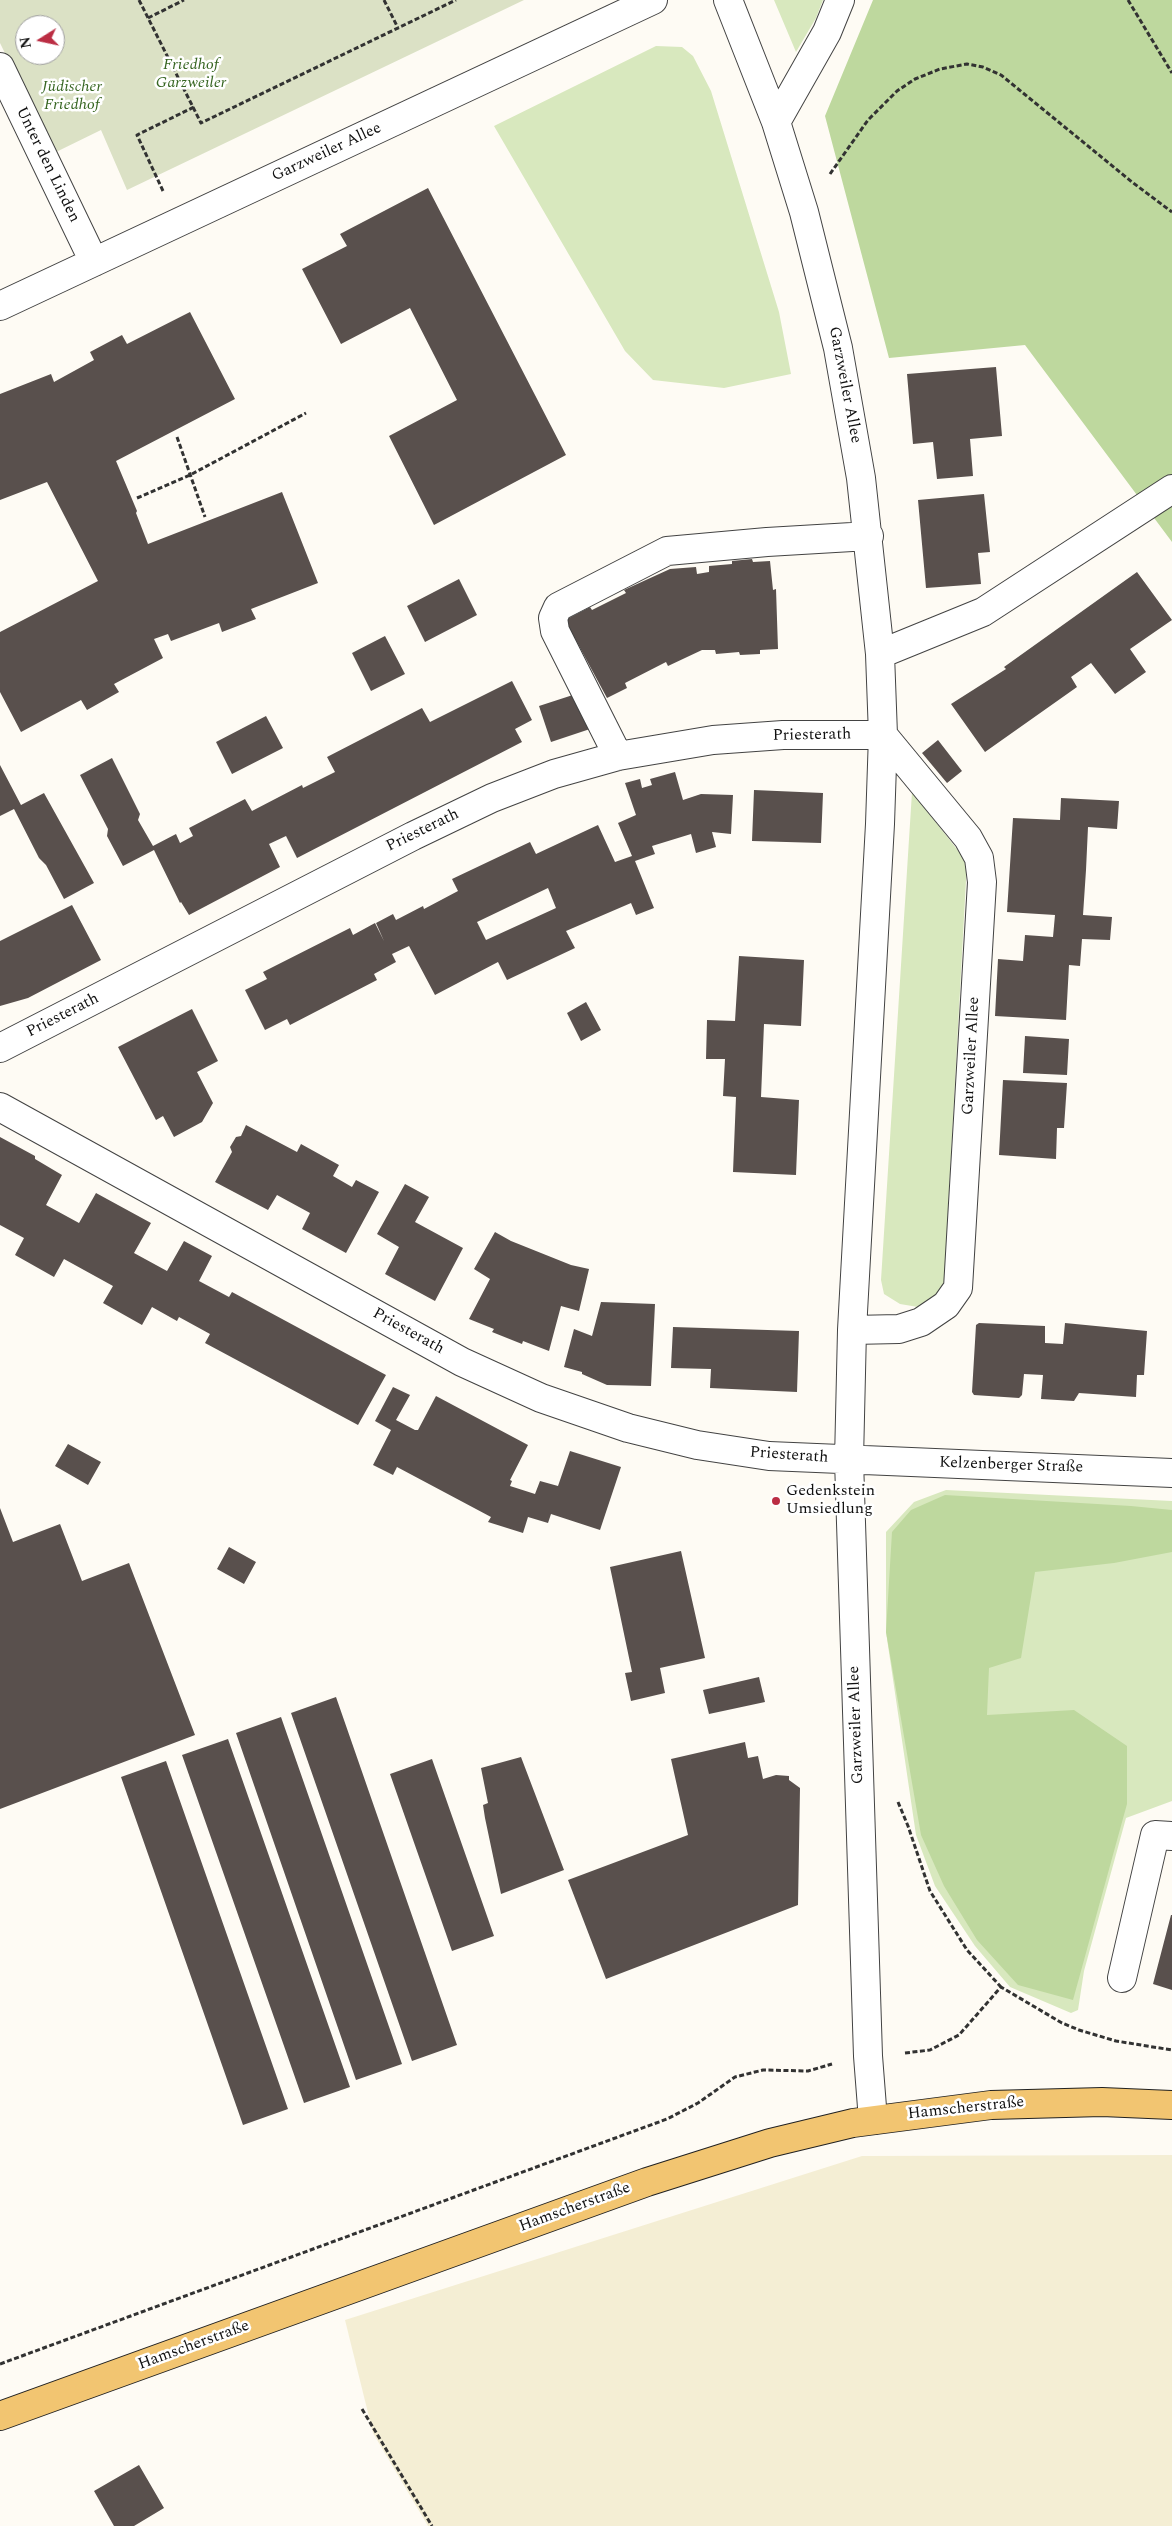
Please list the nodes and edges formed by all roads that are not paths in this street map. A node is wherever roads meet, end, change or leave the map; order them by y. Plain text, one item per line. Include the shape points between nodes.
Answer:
1 (653, 0) edge
2 (728, 0) edge
3 (840, 0) edge
4 (0, 67) edge
5 (776, 122) junction
6 (94, 262) junction
7 (0, 306) edge
8 (1172, 489) edge
9 (869, 536) junction
10 (880, 654) junction
11 (883, 735) junction
12 (618, 756) junction
13 (0, 1048) edge
14 (0, 1107) edge
15 (852, 1330) junction
16 (849, 1460) junction
17 (1172, 1473) edge
18 (1172, 1836) edge
19 (1122, 1978) dead end
20 (1172, 2105) edge
21 (873, 2120) junction
22 (0, 2416) edge

1 - 6 street, Garzweiler Allee
2 - 5 street, Garzweiler Allee
3 - 5 street via 830,27
4 - 6 street, Unter den Linden
5 - 9 street, Garzweiler Allee via 804,212 840,357 852,415
6 - 7 street, Garzweiler Allee
8 - 10 street via 983,612
9 - 10 street, Garzweiler Allee
9 - 12 street via 667,552 558,607 553,618 555,631
10 - 11 street, Garzweiler Allee
11 - 12 street, Priesterath via 748,737
11 - 15 street, Garzweiler Allee
11 - 15 street, Garzweiler Allee via 974,848 981,892 958,1288 946,1306 921,1322 899,1329
12 - 13 street, Priesterath via 554,774 450,817
14 - 16 street, Priesterath via 462,1362 541,1398 628,1428 697,1445 769,1456
15 - 16 street, Garzweiler Allee
16 - 17 street, Kelzenberger Straße
16 - 21 street, Garzweiler Allee via 868,2056
18 - 19 street via 1155,1835
20 - 21 main road, Hamscherstraße via 1029,2103 957,2108
21 - 22 main road, Hamscherstraße via 770,2143 665,2175

